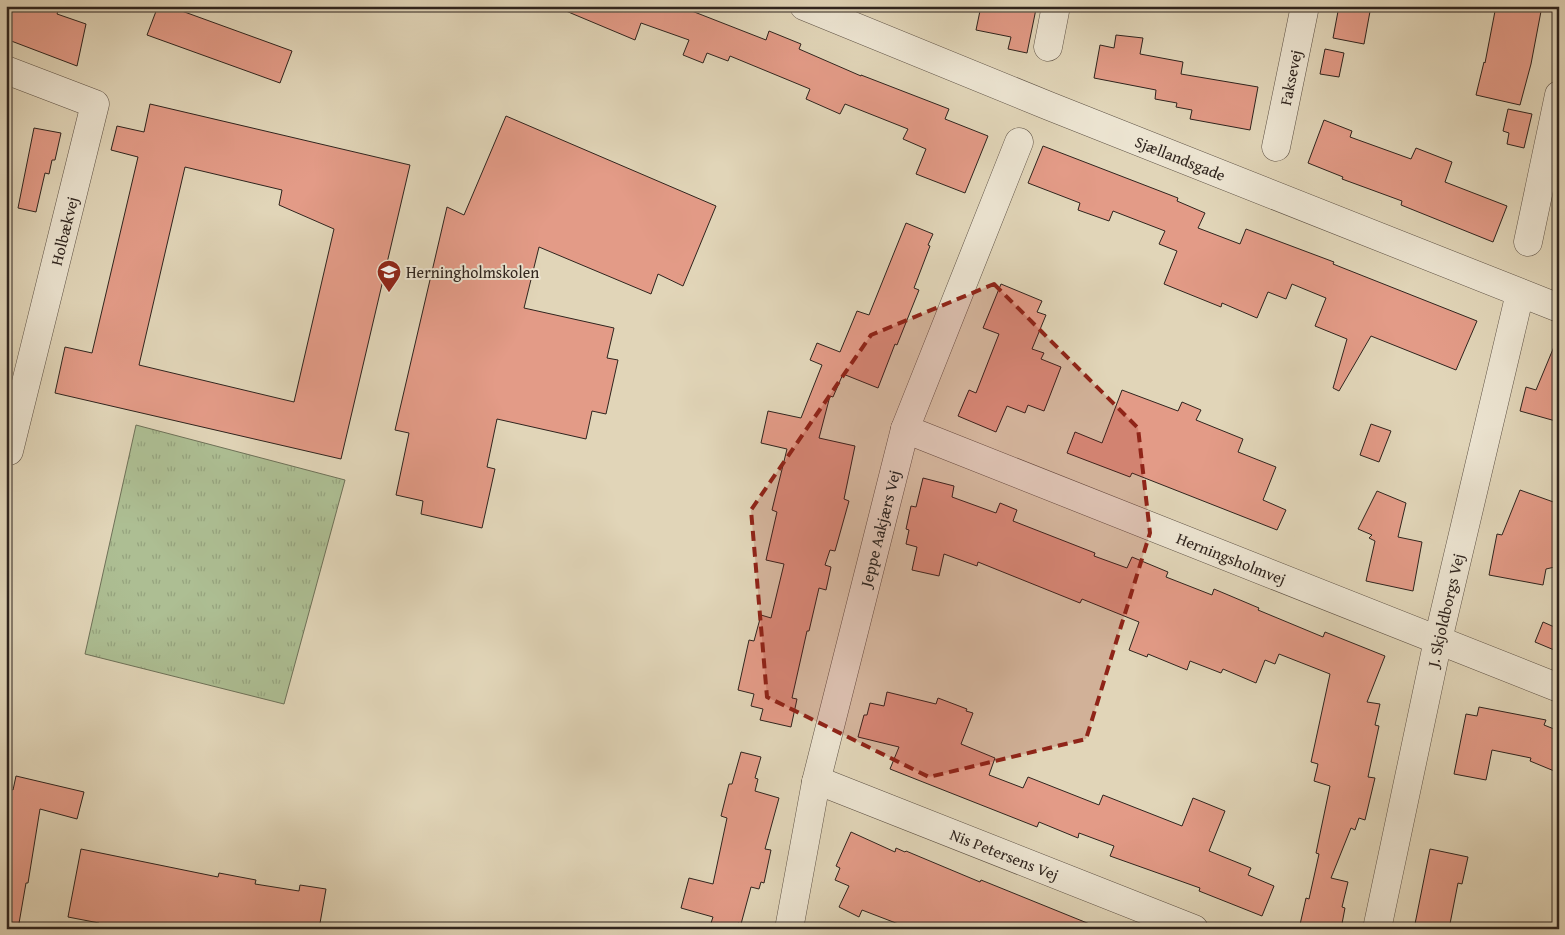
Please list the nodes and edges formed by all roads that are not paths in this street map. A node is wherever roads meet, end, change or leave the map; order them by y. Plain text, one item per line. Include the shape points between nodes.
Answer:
1 (804, 6) edge
2 (1056, 6) edge
3 (1305, 6) edge
4 (1048, 47) dead end
5 (6, 70) edge
6 (1559, 95) edge
7 (1019, 142) dead end
8 (1276, 147) dead end
9 (1528, 242) dead end
10 (1520, 293) junction
11 (1559, 308) edge
12 (905, 429) junction
13 (8, 450) edge
14 (1438, 640) junction
15 (1559, 688) edge
16 (816, 782) junction
17 (789, 929) edge
18 (1194, 929) edge
19 (1377, 929) edge

1 - 10 street, Sjællandsgade
2 - 4 street
3 - 8 street, Faksevej
5 - 13 street, Holbækvej via 95,104
6 - 9 street
7 - 12 street, Jeppe Aakjærs Vej
10 - 11 street, Sjællandsgade
10 - 14 street, J. Skjoldborgs Vej
12 - 14 street, Herningsholmvej
12 - 16 street, Jeppe Aakjærs Vej
14 - 15 street, Herningsholmvej
14 - 19 street, J. Skjoldborgs Vej
16 - 17 street, Jeppe Aakjærs Vej
16 - 18 street, Nis Petersens Vej

